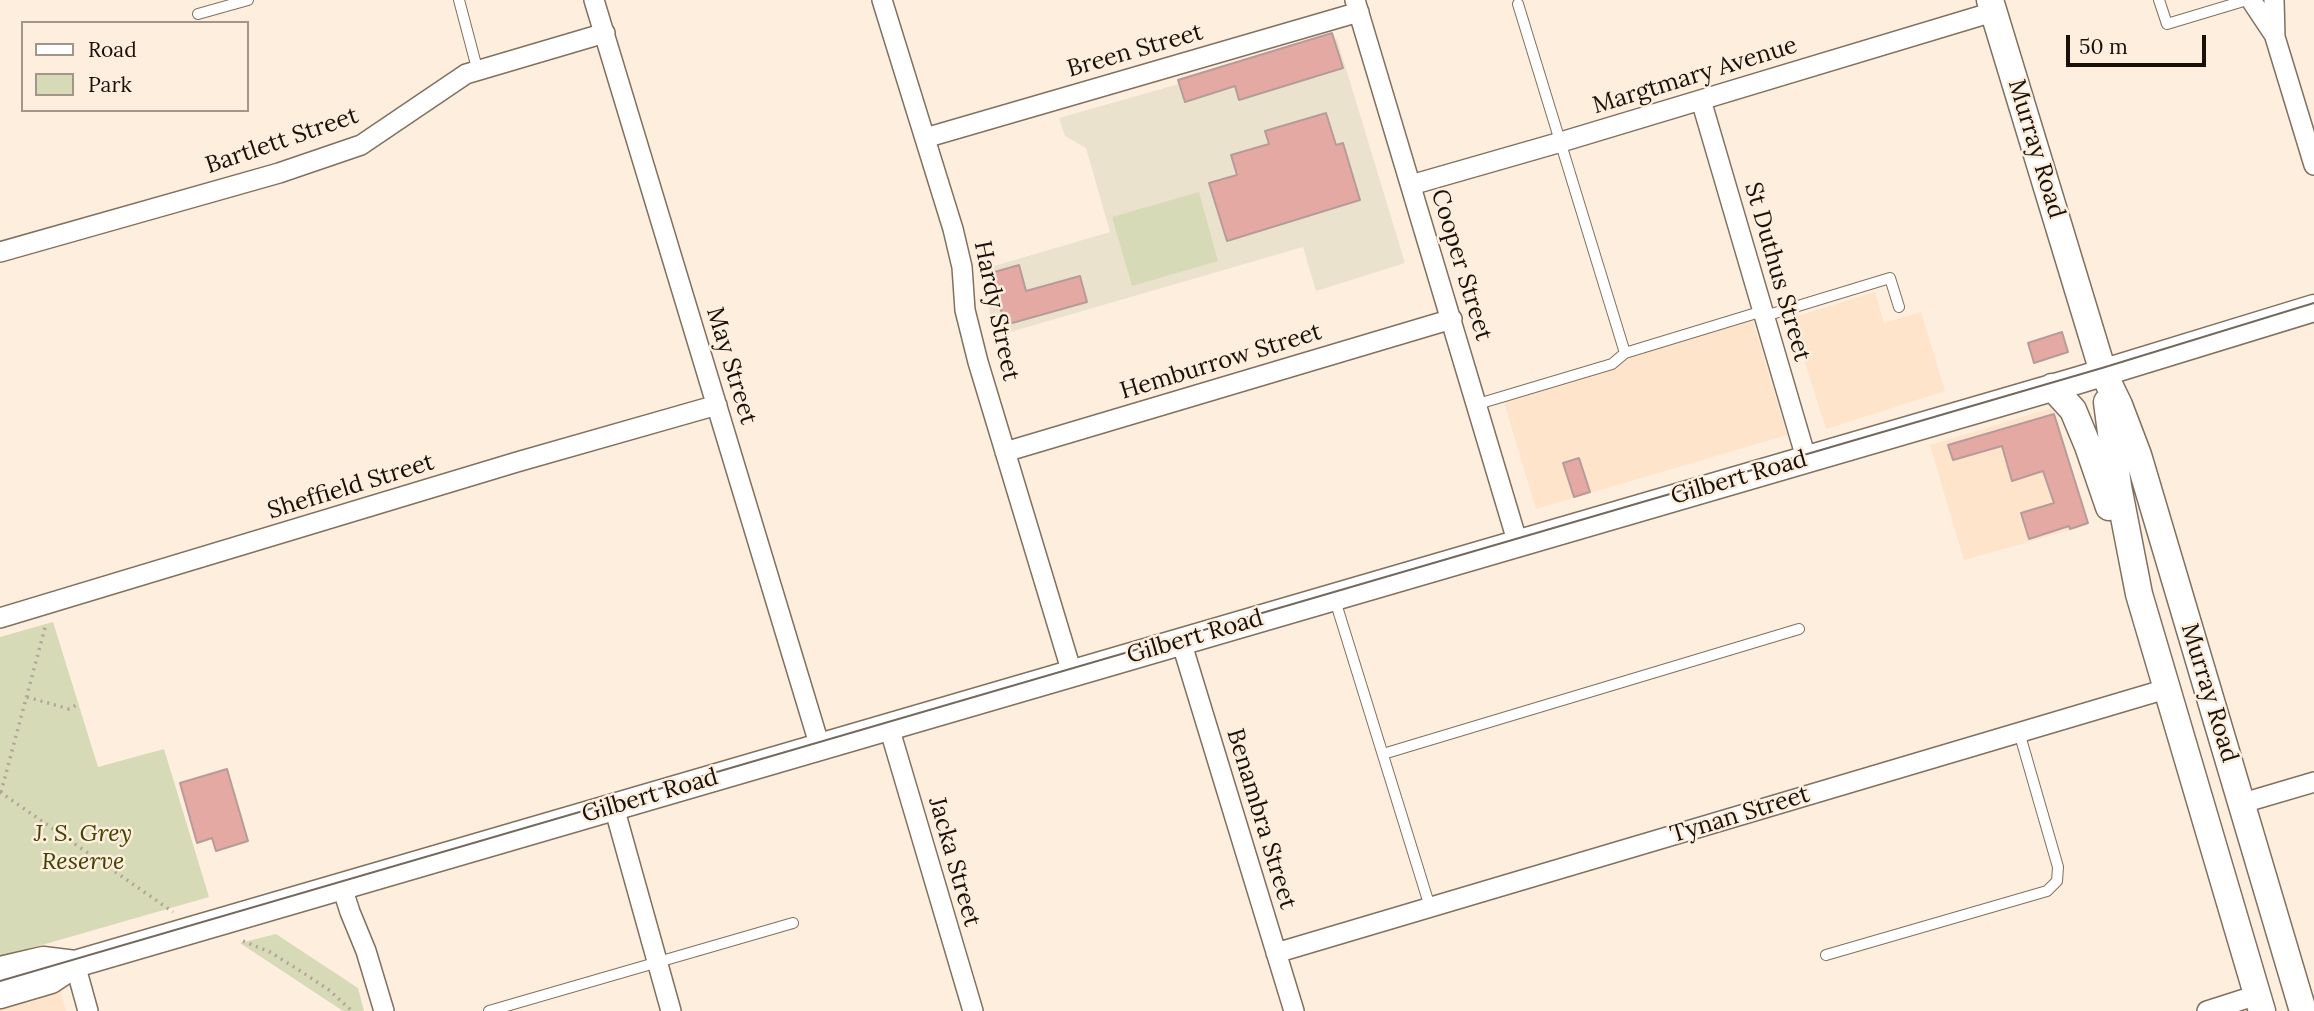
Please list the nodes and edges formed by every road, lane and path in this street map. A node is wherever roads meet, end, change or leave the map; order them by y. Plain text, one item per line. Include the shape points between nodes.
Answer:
1 (248, 0) edge
2 (459, 0) edge
3 (594, 0) edge
4 (882, 0) edge
5 (2160, 0) edge
6 (2249, 0) edge
7 (2274, 0) edge
8 (1518, 4) dead end
9 (1357, 6) edge
10 (1992, 6) edge
11 (198, 15) dead end
12 (605, 33) junction
13 (2275, 37) junction
14 (478, 72) junction
15 (1701, 100) junction
16 (925, 138) junction
17 (1561, 142) junction
18 (2314, 165) edge
19 (1411, 185) junction
20 (0, 252) edge
21 (1899, 307) dead end
22 (2314, 308) edge
23 (1764, 314) junction
24 (1452, 319) junction
25 (1625, 353) junction
26 (2104, 376) junction
27 (2052, 387) junction
28 (1478, 404) junction
29 (717, 405) junction
30 (1005, 452) junction
31 (1806, 458) junction
32 (1518, 544) junction
33 (2139, 594) junction
34 (1334, 597) junction
35 (51, 604) junction
36 (0, 618) edge
37 (1799, 629) dead end
38 (1181, 641) junction
39 (1072, 673) junction
40 (2204, 678) junction
41 (2166, 689) junction
42 (27, 697) junction
43 (78, 704) dead end
44 (889, 727) junction
45 (2018, 732) junction
46 (820, 747) junction
47 (1383, 754) junction
48 (2314, 782) edge
49 (0, 793) edge
50 (2243, 803) junction
51 (614, 807) junction
52 (2204, 816) junction
53 (348, 885) junction
54 (1430, 907) junction
55 (173, 912) dead end
56 (793, 923) dead end
57 (243, 941) dead end
58 (1276, 954) junction
59 (1826, 955) dead end
60 (657, 963) junction
61 (75, 964) junction
62 (0, 970) edge
63 (2296, 985) junction
64 (0, 995) edge
65 (2259, 1003) edge
66 (88, 1011) edge
67 (352, 1011) edge
68 (384, 1011) edge
69 (489, 1011) edge
70 (671, 1011) edge
71 (972, 1011) edge
72 (1294, 1011) edge
73 (2207, 1011) edge
74 (2303, 1011) edge

1 - 11 lane
2 - 14 lane
3 - 12 street, May Street
4 - 16 street, Hardy Street
5 - 6 lane via 2167,24
6 - 13 street
7 - 13 street
8 - 17 lane
9 - 16 street, Breen Street
9 - 19 street, Cooper Street
10 - 15 street, Margtmary Avenue
10 - 26 street, Murray Road
12 - 14 street, Bartlett Street
12 - 29 street, May Street
13 - 18 street
14 - 20 street, Bartlett Street via 466,74 361,145 279,173
15 - 17 street, Margtmary Avenue
15 - 23 street, St Duthus Street
16 - 30 street, Hardy Street via 953,229 965,310
17 - 19 street, Margtmary Avenue
17 - 25 lane
19 - 24 street, Cooper Street
21 - 23 lane via 1890,278
22 - 26 street, Gilbert Road
23 - 25 lane
23 - 31 street, St Duthus Street
24 - 28 street, Cooper Street
24 - 30 street, Hemburrow Street
25 - 28 lane via 1612,364
26 - 27 street, Gilbert Road
26 - 33 street, Murray Road via 2118,486
26 - 40 street, Murray Road via 2138,456
27 - 31 street, Gilbert Road
27 - 33 street via 2073,410 2085,438
28 - 32 street, Cooper Street
29 - 35 street, Sheffield Street
29 - 46 street, May Street
30 - 39 street, Hardy Street
31 - 32 street, Gilbert Road
32 - 34 street, Gilbert Road
33 - 41 street, Murray Road
34 - 38 street, Gilbert Road
34 - 47 lane
35 - 36 street, Sheffield Street
35 - 42 path
37 - 47 lane
38 - 39 street, Gilbert Road
38 - 58 street, Benambra Street
39 - 44 street, Gilbert Road
40 - 41 street, Tynan Street
40 - 50 street, Murray Road
41 - 45 street, Tynan Street
41 - 52 street, Murray Road
42 - 43 path via 69,709
42 - 49 path
44 - 46 street, Gilbert Road
44 - 71 street, Jacka Street
45 - 54 street, Tynan Street
45 - 59 lane via 2058,867 2057,881 2047,891
46 - 51 street, Gilbert Road
47 - 54 lane
48 - 50 street
49 - 55 path
50 - 52 street
50 - 63 street, Murray Road
51 - 53 street, Gilbert Road
51 - 60 street
52 - 65 street, Murray Road
53 - 61 street, Gilbert Road
53 - 68 street via 360,909 366,951
54 - 58 street, Tynan Street
56 - 60 lane
57 - 67 path via 302,972
58 - 72 street, Benambra Street
60 - 69 lane
60 - 70 street
61 - 62 street, Gilbert Road via 43,960
61 - 64 street, Gilbert Road via 51,980
61 - 66 street
63 - 65 street
63 - 74 street, Murray Road
65 - 73 street

